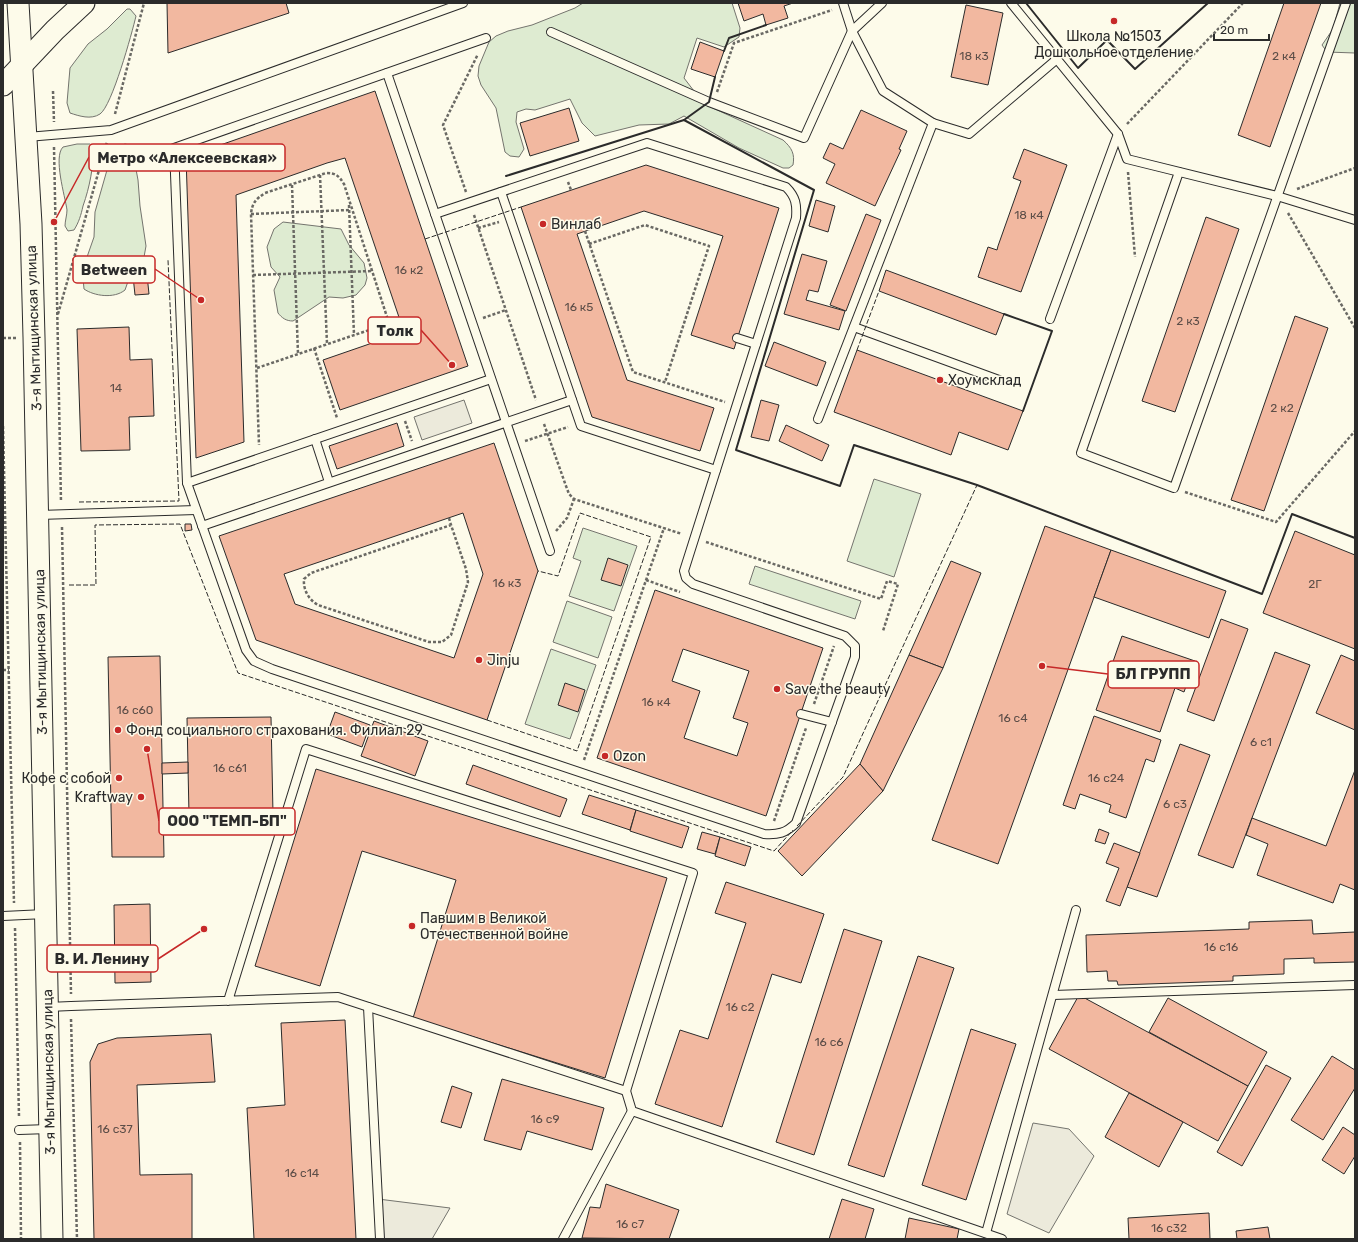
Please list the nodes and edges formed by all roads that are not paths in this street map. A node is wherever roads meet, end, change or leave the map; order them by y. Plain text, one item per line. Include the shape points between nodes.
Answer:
1 (18, 3) edge
2 (84, 3) edge
3 (464, 3) edge
4 (882, 3) edge
5 (1011, 3) edge
6 (1346, 3) edge
7 (843, 5) edge
8 (852, 31) junction
9 (551, 32) dead end
10 (486, 38) road end
11 (1057, 59) junction
12 (21, 64) junction
13 (387, 73) junction
14 (3, 85) edge
15 (933, 123) junction
16 (1118, 134) junction
17 (26, 138) junction
18 (1179, 172) junction
19 (501, 192) junction
20 (1277, 196) junction
21 (435, 214) junction
22 (1355, 220) edge
23 (1050, 319) dead end
24 (854, 327) junction
25 (737, 338) dead end
26 (756, 344) junction
27 (492, 379) junction
28 (999, 380) dead end
29 (572, 400) junction
30 (818, 418) dead end
31 (506, 422) junction
32 (314, 439) junction
33 (716, 470) junction
34 (187, 482) junction
35 (329, 482) junction
36 (196, 510) junction
37 (39, 514) junction
38 (202, 526) junction
39 (550, 551) dead end
40 (801, 714) dead end
41 (832, 722) junction
42 (1076, 910) dead end
43 (46, 914) junction
44 (3, 916) edge
45 (1355, 985) edge
46 (1053, 995) junction
47 (228, 1001) junction
48 (48, 1007) junction
49 (368, 1007) junction
50 (626, 1092) junction
51 (632, 1111) junction
52 (50, 1129) junction
53 (19, 1130) road end
54 (986, 1234) junction
55 (52, 1239) edge
56 (380, 1239) edge
57 (563, 1239) edge
58 (1002, 1239) edge

1 - 12 street, 3-я Мытищинская улица
2 - 12 street
3 - 17 lane via 111,130
4 - 8 lane
5 - 11 lane
6 - 20 lane
7 - 8 lane
8 - 9 lane via 804,138 713,104
8 - 15 lane via 883,91
10 - 13 lane
11 - 15 lane via 969,134
11 - 16 lane
12 - 14 street
12 - 17 street, 3-я Мытищинская улица
13 - 21 lane
13 - 34 lane via 174,148
15 - 24 lane
16 - 18 lane via 1127,159
16 - 23 lane
17 - 37 street, 3-я Мытищинская улица via 31,224
18 - 20 lane
18 - 20 lane via 1081,453 1174,488
19 - 21 lane
19 - 26 lane via 647,144 786,187 795,200 796,218
19 - 29 lane
20 - 22 lane
21 - 27 lane
24 - 28 lane
24 - 30 lane
25 - 26 lane
26 - 33 lane
27 - 31 lane
27 - 32 lane
29 - 31 lane
29 - 33 lane via 579,423 584,428
31 - 35 lane
31 - 39 lane
32 - 34 lane
32 - 35 lane
33 - 41 lane via 684,571 688,581 845,636 851,641 855,657
34 - 36 lane
35 - 38 lane
36 - 37 lane
36 - 38 lane
37 - 43 street, 3-я Мытищинская улица
38 - 41 lane via 246,650 259,664 764,834 777,835 796,822
40 - 41 lane
42 - 46 lane
43 - 44 lane
43 - 48 street, 3-я Мытищинская улица
45 - 46 lane
46 - 54 lane
47 - 48 lane
47 - 49 lane via 338,997
47 - 50 lane via 306,749 693,872
48 - 52 street, 3-я Мытищинская улица
49 - 50 lane
49 - 56 lane
50 - 51 lane
51 - 54 lane
51 - 57 lane
52 - 53 lane
52 - 55 street, 3-я Мытищинская улица
54 - 58 lane

